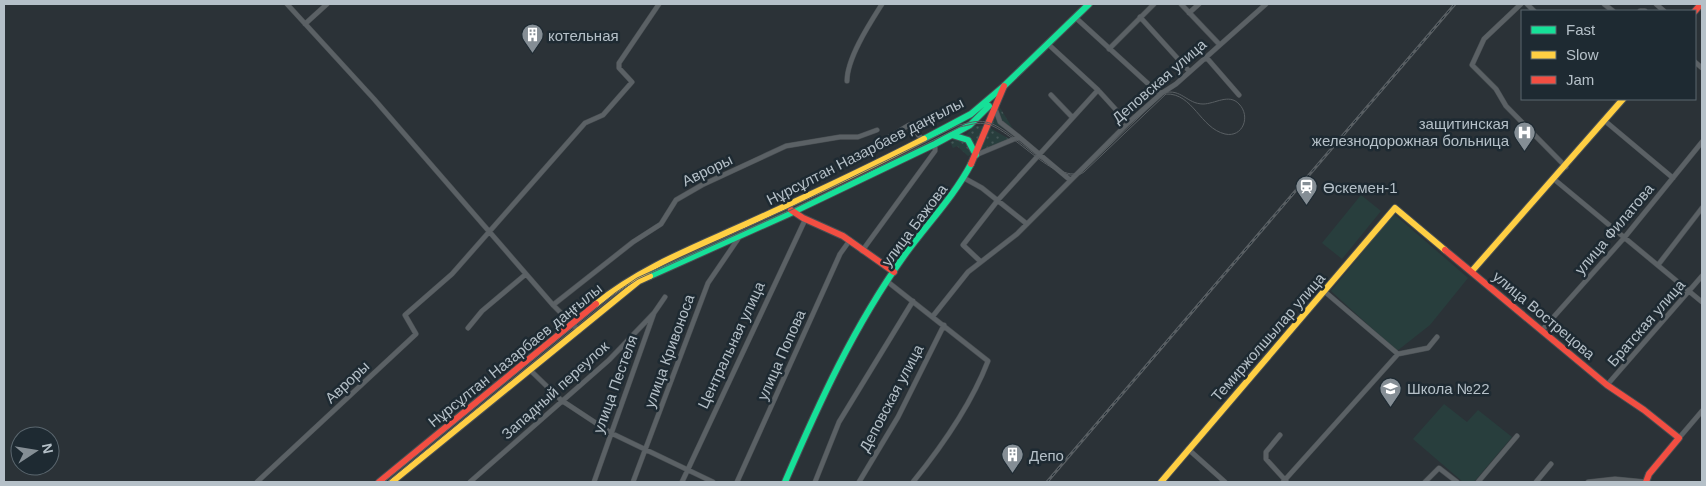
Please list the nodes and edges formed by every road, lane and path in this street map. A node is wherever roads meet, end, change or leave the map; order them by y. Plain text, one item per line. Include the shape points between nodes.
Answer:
1 (287, 4) edge
2 (327, 4) edge
3 (659, 4) edge
4 (882, 4) edge
5 (1089, 4) edge
6 (1154, 4) edge
7 (1181, 4) edge
8 (1199, 4) edge
9 (1266, 4) edge
10 (1521, 4) edge
11 (1189, 12) junction
12 (1140, 17) junction
13 (1076, 18) junction
14 (305, 24) junction
15 (1047, 43) junction
16 (1220, 44) junction
17 (1109, 49) junction
18 (1206, 57) junction
19 (1189, 72) junction
20 (847, 81) dead end
21 (1004, 86) junction
22 (1098, 90) junction
23 (1162, 93) junction
24 (1051, 95) dead end
25 (1239, 95) dead end
26 (1622, 100) edge
27 (995, 110) junction
28 (1072, 118) junction
29 (1605, 121) junction
30 (1128, 123) junction
31 (877, 130) dead end
32 (952, 135) junction
33 (1019, 137) junction
34 (886, 139) dead end
35 (923, 140) junction
36 (1702, 142) edge
37 (935, 144) junction
38 (1038, 153) junction
39 (976, 155) junction
40 (1566, 167) junction
41 (964, 178) junction
42 (1673, 178) junction
43 (1070, 180) junction
44 (1555, 180) junction
45 (998, 200) junction
46 (786, 206) junction
47 (1395, 208) joint
48 (1702, 208) edge
49 (794, 212) junction
50 (805, 220) junction
51 (1027, 224) junction
52 (488, 230) junction
53 (739, 231) junction
54 (1624, 238) junction
55 (850, 240) junction
56 (862, 251) junction
57 (980, 261) junction
58 (1658, 265) junction
59 (1472, 271) junction
60 (894, 272) junction
61 (526, 274) junction
62 (1702, 276) edge
63 (888, 282) junction
64 (1324, 291) junction
65 (1690, 292) junction
66 (665, 297) dead end
67 (913, 301) junction
68 (1702, 302) edge
69 (553, 306) junction
70 (654, 313) junction
71 (933, 316) junction
72 (572, 324) junction
73 (944, 325) junction
74 (468, 328) dead end
75 (1542, 330) junction
76 (579, 331) junction
77 (1437, 337) dead end
78 (1398, 354) junction
79 (530, 370) junction
80 (1607, 385) junction
81 (561, 400) junction
82 (1702, 411) edge
83 (610, 434) junction
84 (1280, 434) dead end
85 (1517, 436) dead end
86 (1679, 438) junction
87 (1188, 449) junction
88 (645, 451) junction
89 (1551, 464) dead end
90 (686, 470) junction
91 (1221, 481) edge
92 (257, 482) edge
93 (379, 482) edge
94 (392, 482) edge
95 (470, 482) edge
96 (594, 482) edge
97 (633, 482) edge
98 (682, 482) edge
99 (713, 482) edge
100 (737, 482) edge
101 (785, 482) edge
102 (815, 482) edge
103 (859, 482) edge
104 (913, 482) edge
105 (1161, 482) edge
106 (1285, 482) edge
107 (1425, 482) edge
108 (1457, 482) edge
109 (1478, 482) edge
110 (1536, 482) edge
111 (1588, 482) edge
112 (1646, 482) edge

1 - 14 street
2 - 14 street
3 - 52 street via 619,63 619,68 632,82 603,115 585,122
4 - 20 street via 847,71
5 - 13 main road, улица Бажова
6 - 12 street
7 - 11 street
8 - 11 street
9 - 16 street, Деповская улица
10 - 40 street via 1484,39 1472,65 1496,89 1506,106
11 - 16 street
12 - 17 street
12 - 19 street
13 - 15 main road, улица Бажова
13 - 17 street
14 - 52 street
15 - 21 main road, улица Бажова
15 - 22 street
16 - 18 street, Деповская улица
17 - 23 street
18 - 19 street, Деповская улица
18 - 25 street
19 - 23 street, Деповская улица
21 - 27 main road, улица Бажова
21 - 32 main road, Нұрсұлтан Назарбаев даңғылы via 970,124
21 - 35 main road, Нұрсұлтан Назарбаев даңғылы via 971,114
22 - 28 street
22 - 30 street
23 - 30 street, Деповская улица
24 - 28 street
26 - 29 main road
27 - 33 street via 1000,122
27 - 39 main road, улица Бажова
28 - 38 street
29 - 40 main road
29 - 42 street
30 - 43 street, Деповская улица
31 - 69 street, Авроры via 858,137 786,146 702,185 676,200 660,224
32 - 37 main road, Нұрсұлтан Назарбаев даңғылы
32 - 39 main road via 968,139
33 - 38 street
33 - 39 street
34 - 35 street via 910,125
35 - 46 main road, Нұрсұлтан Назарбаев даңғылы
36 - 42 street, улица Филатова
37 - 49 main road, Нұрсұлтан Назарбаев даңғылы
37 - 56 street via 936,151
38 - 43 street
38 - 45 street
39 - 41 main road, улица Бажова
40 - 44 main road
41 - 45 street
41 - 60 main road, улица Бажова
42 - 54 street, улица Филатова
43 - 51 street, Деповская улица
44 - 54 street
44 - 59 main road
45 - 51 street
45 - 57 street via 964,244
46 - 49 main road
46 - 53 main road, Нұрсұлтан Назарбаев даңғылы
47 - 59 main road, улица Вострецова
47 - 64 main road, Темиржолшылар улица
48 - 58 street
49 - 50 main road
49 - 53 main road, Нұрсұлтан Назарбаев даңғылы
50 - 55 main road via 825,226
50 - 90 street, Центральная улица
51 - 57 street, Деповская улица
52 - 61 street
52 - 92 street, Авроры via 452,274 405,315 416,334
53 - 72 main road, Нұрсұлтан Назарбаев даңғылы via 636,275
53 - 76 main road, Нұрсұлтан Назарбаев даңғылы via 639,281
53 - 88 street, улица Кривоноса via 708,283
54 - 58 street
54 - 75 street, улица Филатова
55 - 56 main road
55 - 100 street, улица Попова via 840,254
56 - 60 main road
57 - 71 street, Деповская улица
58 - 65 street
59 - 75 main road, улица Вострецова
60 - 63 main road, улица Бажова
61 - 69 street
61 - 74 street via 482,311
62 - 65 street, Братская улица
63 - 67 street
63 - 101 main road, улица Бажова via 853,337 821,398
64 - 78 street
64 - 87 main road, Темиржолшылар улица
65 - 68 street
65 - 80 street, Братская улица
66 - 70 street, улица Пестеля
67 - 71 street
67 - 102 street via 839,422
69 - 72 street
70 - 81 street, Западный переулок via 609,360
70 - 83 street, улица Пестеля
71 - 73 street
72 - 76 street
72 - 93 main road, Нұрсұлтан Назарбаев даңғылы
73 - 103 street, Деповская улица via 898,417
73 - 104 street via 988,361 972,397 936,454
75 - 80 main road, улица Вострецова
76 - 79 main road, Нұрсұлтан Назарбаев даңғылы
77 - 78 street via 1428,348
78 - 106 street
79 - 81 street
79 - 94 main road, Нұрсұлтан Назарбаев даңғылы
80 - 86 main road, улица Вострецова
81 - 83 street
81 - 95 street, Западный переулок
82 - 86 street
83 - 88 street
83 - 96 street, улица Пестеля
84 - 106 street via 1266,452 1266,459
85 - 109 street
86 - 112 main road
87 - 91 street
87 - 105 main road, Темиржолшылар улица
88 - 90 street
88 - 97 street, улица Кривоноса
89 - 110 street
90 - 98 street, Центральная улица
90 - 99 street
107 - 108 street via 1439,468
111 - 112 street via 1615,479

